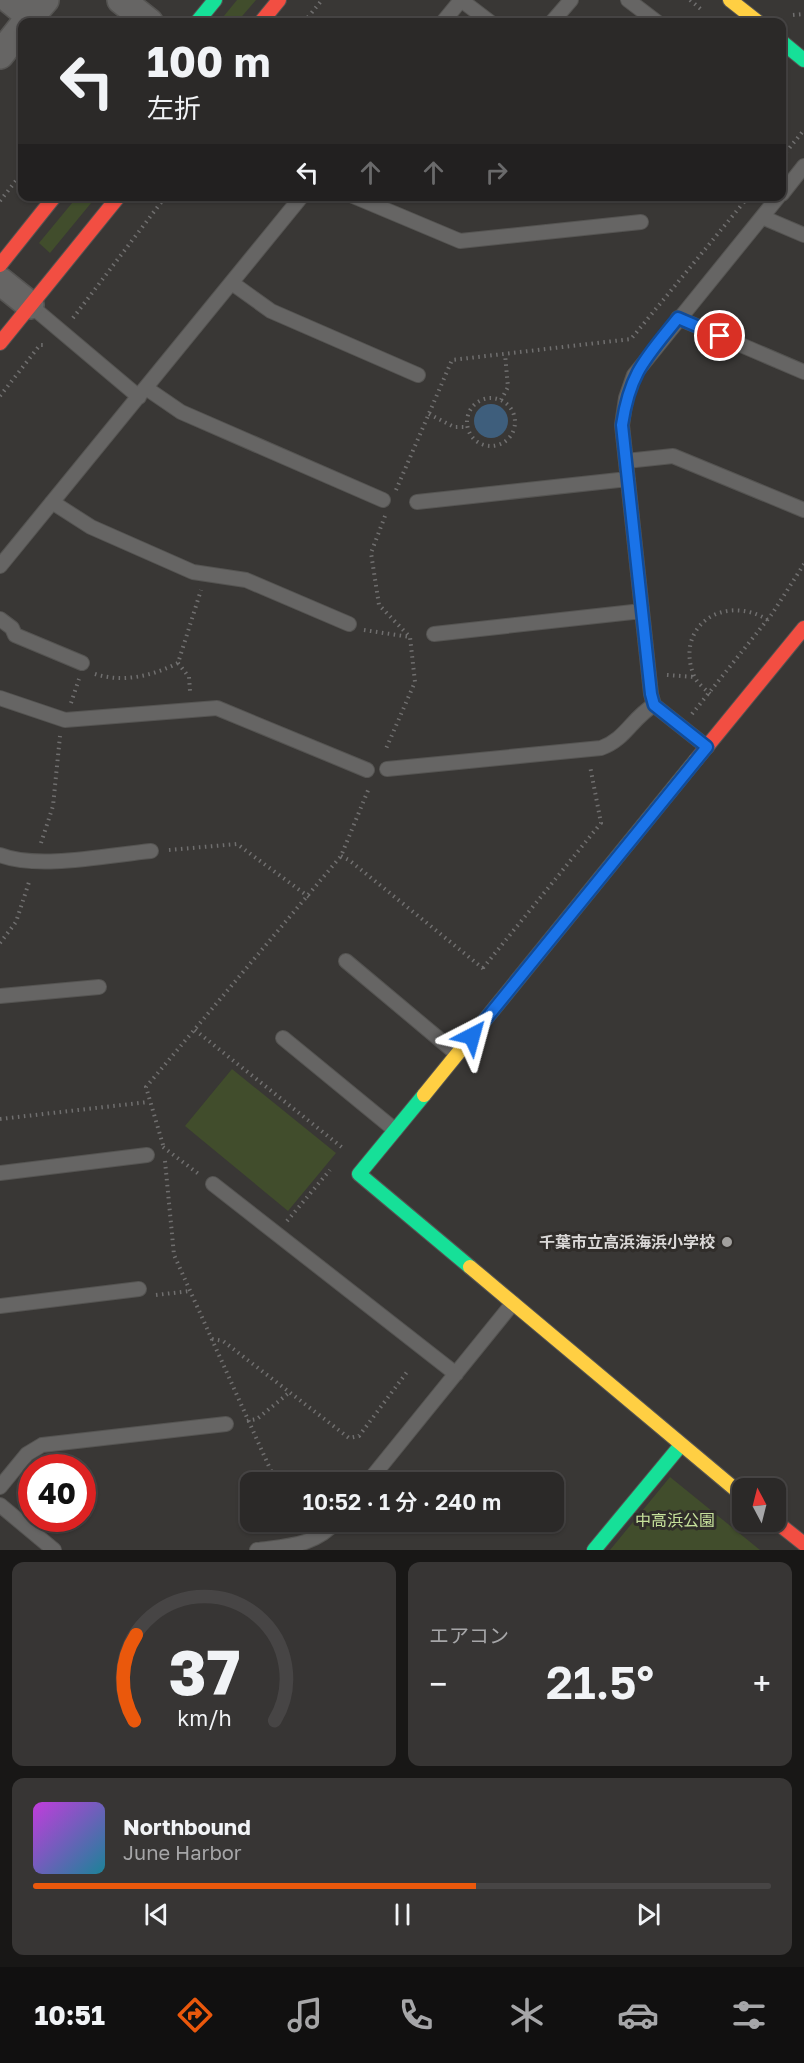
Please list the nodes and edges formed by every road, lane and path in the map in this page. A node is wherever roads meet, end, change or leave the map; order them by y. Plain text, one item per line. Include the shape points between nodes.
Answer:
1 (121, 0) edge
2 (215, 0) edge
3 (279, 0) edge
4 (322, 0) edge
5 (461, 0) edge
6 (571, 0) edge
7 (628, 0) edge
8 (730, 0) edge
9 (144, 18) edge
10 (200, 18) edge
11 (264, 18) edge
12 (307, 18) edge
13 (446, 18) edge
14 (485, 18) edge
15 (555, 18) edge
16 (652, 18) edge
17 (753, 18) edge
18 (18, 27) edge
19 (786, 45) edge
20 (0, 55) edge
21 (804, 60) edge
22 (804, 130) edge
23 (786, 152) edge
24 (804, 166) edge
25 (18, 178) edge
26 (786, 188) edge
27 (0, 201) edge
28 (52, 201) edge
29 (115, 201) edge
30 (162, 201) edge
31 (298, 201) edge
32 (365, 201) edge
33 (745, 201) edge
34 (775, 201) edge
35 (762, 217) junction
36 (641, 222) dead end
37 (804, 235) edge
38 (0, 265) edge
39 (0, 281) edge
40 (232, 283) junction
41 (30, 306) junction
42 (678, 318) junction
43 (69, 323) dead end
44 (0, 343) edge
45 (54, 347) dead end
46 (505, 354) junction
47 (804, 372) edge
48 (418, 375) dead end
49 (142, 392) junction
50 (0, 396) edge
51 (501, 400) junction
52 (429, 414) junction
53 (467, 428) junction
54 (626, 461) junction
55 (628, 479) junction
56 (395, 492) dead end
57 (52, 502) junction
58 (417, 502) dead end
59 (385, 506) joint
60 (804, 510) edge
61 (804, 564) edge
62 (0, 566) edge
63 (204, 574) junction
64 (642, 611) junction
65 (0, 619) edge
66 (768, 620) junction
67 (349, 624) joint
68 (804, 628) edge
69 (434, 634) joint
70 (410, 637) junction
71 (82, 663) dead end
72 (178, 663) junction
73 (660, 675) dead end
74 (694, 677) junction
75 (710, 694) junction
76 (0, 698) edge
77 (654, 705) junction
78 (192, 708) junction
79 (69, 709) dead end
80 (687, 719) dead end
81 (62, 729) dead end
82 (707, 747) junction
83 (589, 761) dead end
84 (384, 765) joint
85 (370, 776) joint
86 (39, 850) dead end
87 (151, 851) joint
88 (0, 855) edge
89 (341, 856) junction
90 (32, 873) dead end
91 (309, 897) junction
92 (0, 943) edge
93 (346, 961) dead end
94 (483, 968) junction
95 (490, 974) dead end
96 (99, 987) dead end
97 (0, 996) edge
98 (195, 1030) junction
99 (283, 1038) dead end
100 (457, 1054) junction
101 (149, 1102) junction
102 (0, 1119) edge
103 (395, 1130) junction
104 (163, 1146) junction
105 (346, 1151) dead end
106 (147, 1155) dead end
107 (331, 1169) dead end
108 (0, 1173) edge
109 (213, 1184) joint
110 (285, 1224) dead end
111 (139, 1289) joint
112 (190, 1290) junction
113 (513, 1303) junction
114 (0, 1306) edge
115 (212, 1339) junction
116 (407, 1372) dead end
117 (456, 1374) junction
118 (290, 1392) junction
119 (249, 1421) junction
120 (226, 1424) joint
121 (681, 1445) junction
122 (272, 1472) edge
123 (376, 1472) edge
124 (0, 1487) edge
125 (732, 1487) edge
126 (0, 1505) edge
127 (786, 1530) edge
128 (327, 1532) edge
129 (804, 1544) edge
130 (54, 1550) edge
131 (257, 1550) edge
132 (594, 1550) edge

1 - 9 street
2 - 10 street
3 - 11 street
4 - 12 path
5 - 13 lane
5 - 14 lane
6 - 15 lane
7 - 16 lane
8 - 17 street
18 - 20 street
19 - 21 street
22 - 23 path
24 - 26 lane
25 - 27 path
28 - 38 street
29 - 41 street
30 - 43 path
31 - 40 lane
32 - 36 lane via 460,241
33 - 46 path via 631,339
34 - 35 lane
35 - 37 lane
35 - 42 lane
39 - 41 street
40 - 48 lane via 271,311
40 - 49 lane
41 - 44 street
41 - 49 lane
42 - 47 lane
42 - 54 lane via 634,375 622,425
45 - 50 path via 40,345
46 - 51 path via 508,387
46 - 52 path via 452,360
49 - 57 lane
49 - 59 lane
51 - 53 path via 486,398 473,406
51 - 53 path via 515,418 507,440 484,445
52 - 53 path via 454,428
52 - 56 path
54 - 55 lane
54 - 60 lane via 673,456
55 - 58 lane
55 - 64 lane
57 - 62 lane
57 - 63 lane via 91,527
59 - 70 path via 371,553 379,605
61 - 66 path
63 - 67 lane via 246,580
63 - 72 path
64 - 69 lane
64 - 77 lane
65 - 71 lane via 15,635
66 - 74 path via 741,609 728,609 705,620 691,647
66 - 75 path
67 - 70 path via 370,633
68 - 82 street
69 - 70 path
70 - 84 path via 415,682
72 - 78 path via 189,677
72 - 79 path via 132,678 86,675 79,679
73 - 74 path
74 - 75 path
75 - 80 path
76 - 78 lane via 65,720
77 - 82 lane
77 - 84 lane via 639,714 615,744 601,748
78 - 85 lane via 217,708
81 - 86 path via 53,806
82 - 100 street
83 - 94 path via 601,823
85 - 89 path
87 - 88 lane via 44,861
87 - 91 path via 237,844
89 - 91 path
89 - 94 path
90 - 92 path via 16,922
91 - 98 path
93 - 100 lane
94 - 95 path
96 - 97 lane
98 - 101 path via 146,1087
98 - 105 path
99 - 103 lane
100 - 103 street
101 - 102 path
101 - 104 path
103 - 113 street via 359,1174
104 - 109 path
104 - 112 path via 174,1255
106 - 108 lane
107 - 110 path
109 - 117 lane
111 - 112 path via 150,1295
111 - 114 lane
112 - 115 path
113 - 117 lane
113 - 121 street
115 - 118 path via 224,1341
115 - 119 path
116 - 118 path via 358,1436 350,1438
117 - 123 lane
118 - 119 path
119 - 120 path
119 - 122 path
120 - 124 lane via 42,1445 27,1454
121 - 125 street
121 - 132 street
126 - 130 lane
127 - 129 street
128 - 131 lane via 309,1542

